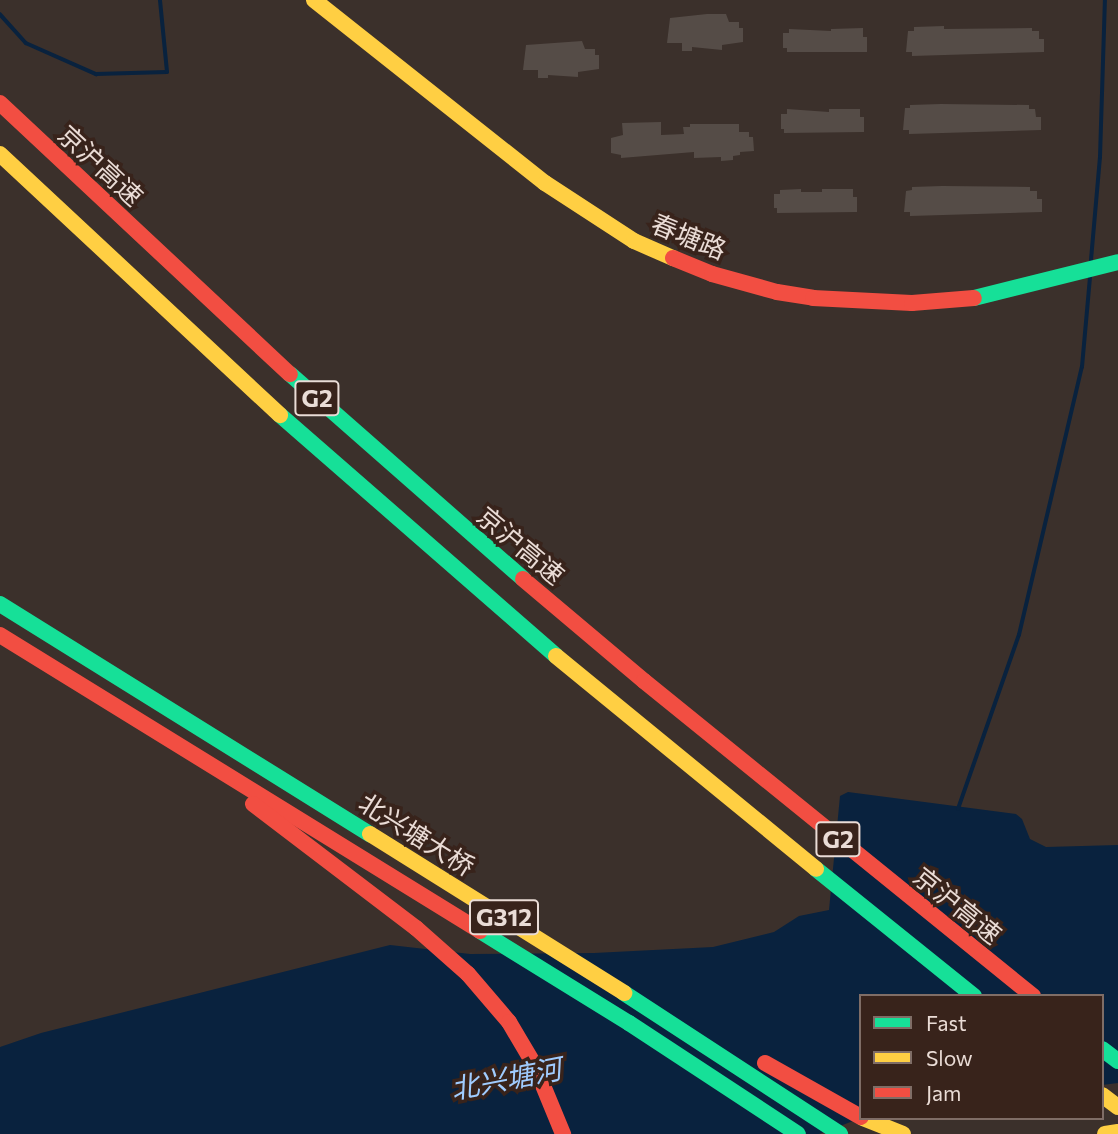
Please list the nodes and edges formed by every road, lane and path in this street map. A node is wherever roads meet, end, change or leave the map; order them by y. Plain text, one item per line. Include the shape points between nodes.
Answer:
1 (314, 0) edge
2 (336, 5) edge
3 (0, 103) edge
4 (0, 154) edge
5 (1117, 259) edge
6 (0, 604) edge
7 (0, 635) edge
8 (165, 704) junction
9 (150, 726) junction
10 (972, 994) edge
11 (1031, 994) edge
12 (698, 1021) dead end
13 (757, 1058) dead end
14 (780, 1072) junction
15 (1104, 1096) edge
16 (548, 1097) junction
17 (1118, 1107) edge
18 (859, 1116) edge
19 (867, 1120) edge
20 (1118, 1132) edge
21 (553, 1134) edge
22 (563, 1134) edge
23 (797, 1134) edge
24 (840, 1134) edge
25 (866, 1134) edge
26 (903, 1134) edge
27 (1105, 1134) edge

1 - 2 main road, 春塘路
2 - 5 main road, 春塘路 via 589,205 629,232 716,268 776,286 884,297 944,295 1003,286
3 - 11 main road, 京沪高速 / G2 via 439,508 644,681
4 - 10 main road, G2 via 264,401 619,710
6 - 8 main road, 北兴塘大桥 / G312
7 - 9 main road, 北兴塘大桥 / G312
8 - 12 main road via 536,919
8 - 24 main road, 北兴塘大桥 / G312
9 - 16 main road via 407,921 468,974 509,1022
9 - 23 main road, 北兴塘大桥 / G312 via 629,1023
13 - 14 main road
14 - 18 main road
14 - 25 main road
15 - 17 main road
16 - 21 main road
16 - 22 main road
19 - 26 main road
20 - 27 main road

